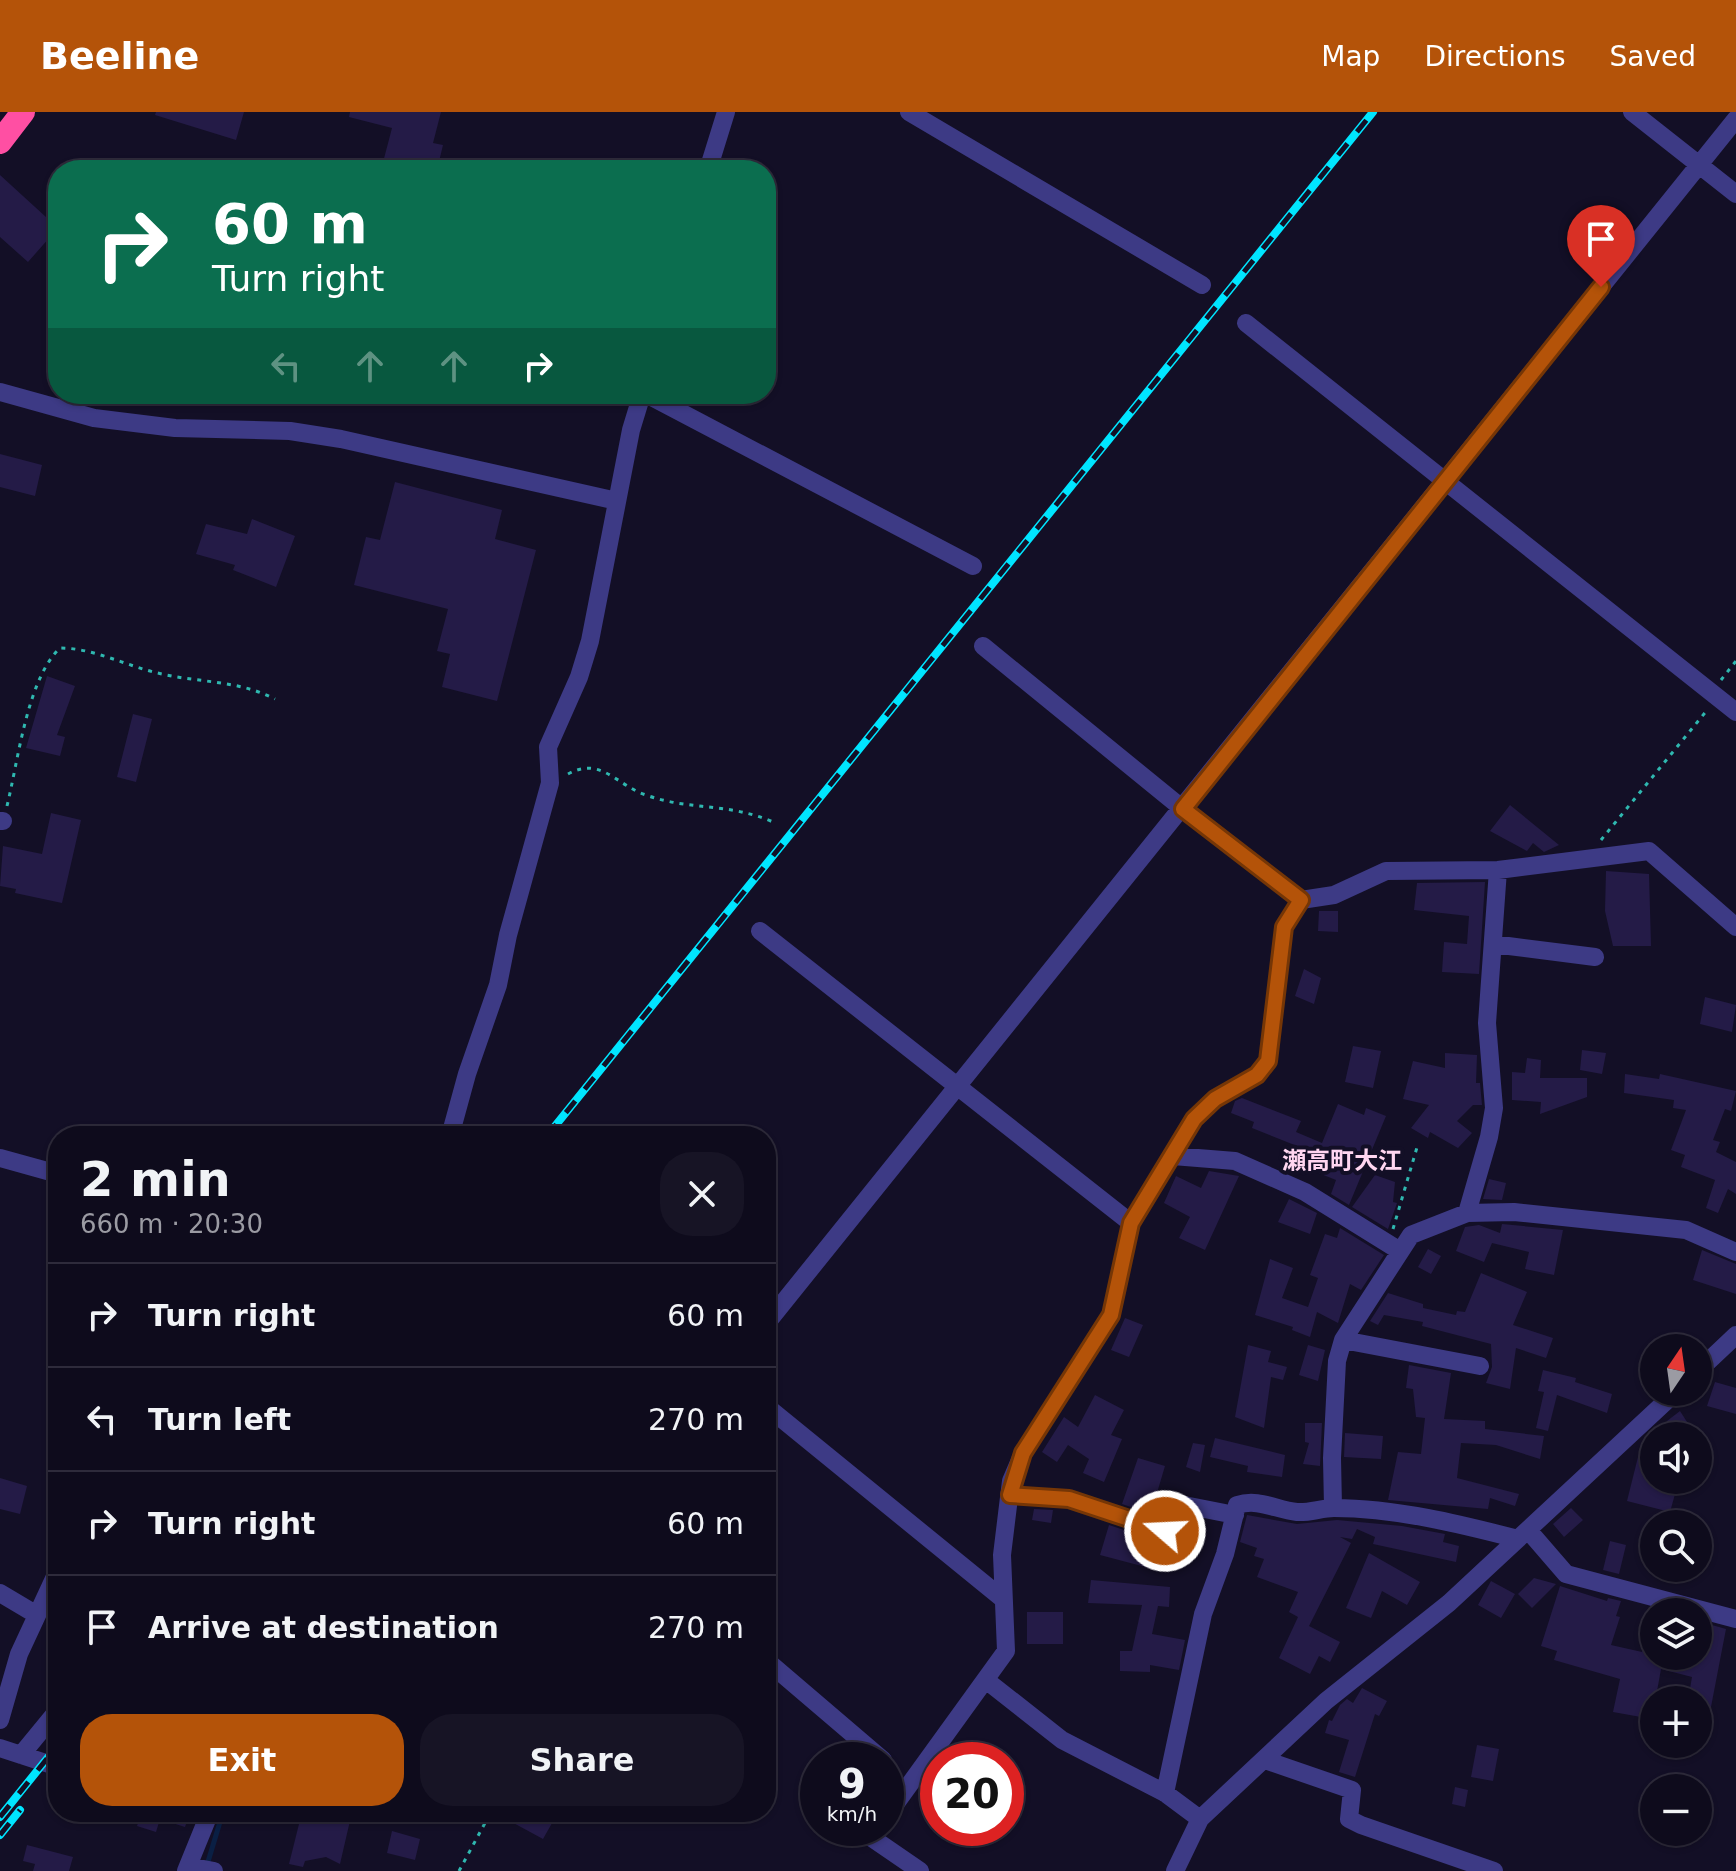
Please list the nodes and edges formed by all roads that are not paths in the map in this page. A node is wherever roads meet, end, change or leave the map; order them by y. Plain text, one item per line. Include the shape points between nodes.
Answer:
1 (23, 112) edge
2 (726, 112) edge
3 (909, 112) edge
4 (1632, 112) edge
5 (1736, 119) edge
6 (0, 142) edge
7 (711, 160) edge
8 (1699, 165) junction
9 (1736, 194) edge
10 (1202, 285) dead end
11 (1246, 323) dead end
12 (0, 392) edge
13 (641, 404) edge
14 (663, 404) edge
15 (1445, 482) junction
16 (617, 501) junction
17 (973, 566) dead end
18 (983, 646) dead end
19 (1736, 712) edge
20 (1183, 809) junction
21 (1498, 870) junction
22 (1301, 900) junction
23 (1736, 927) edge
24 (760, 931) dead end
25 (1493, 944) junction
26 (1595, 957) dead end
27 (958, 1086) junction
28 (453, 1126) edge
29 (1173, 1156) junction
30 (0, 1158) edge
31 (48, 1171) edge
32 (1467, 1213) junction
33 (1131, 1223) junction
34 (1395, 1248) junction
35 (1736, 1252) edge
36 (776, 1312) edge
37 (1736, 1335) edge
38 (1343, 1340) junction
39 (1712, 1358) edge
40 (1480, 1366) dead end
41 (1661, 1406) edge
42 (776, 1414) edge
43 (1010, 1495) junction
44 (1333, 1507) junction
45 (1235, 1515) junction
46 (1523, 1535) junction
47 (48, 1591) edge
48 (0, 1593) edge
49 (1003, 1599) junction
50 (37, 1615) junction
51 (1736, 1619) edge
52 (776, 1668) edge
53 (987, 1681) junction
54 (0, 1720) edge
55 (48, 1722) edge
56 (863, 1742) edge
57 (0, 1748) edge
58 (21, 1755) junction
59 (1265, 1760) junction
60 (48, 1764) edge
61 (904, 1778) edge
62 (910, 1783) junction
63 (904, 1792) edge
64 (1165, 1793) junction
65 (1200, 1819) junction
66 (206, 1822) edge
67 (884, 1846) edge
68 (187, 1868) edge
69 (214, 1871) edge
70 (920, 1871) edge
71 (1175, 1871) edge
72 (1494, 1871) edge

1 - 6 highway
2 - 7 street
3 - 10 street
4 - 8 street
5 - 8 street
8 - 9 street
8 - 15 street
11 - 15 street
12 - 16 street via 94,418 341,439
13 - 16 street
14 - 17 street
15 - 19 street
15 - 20 street
16 - 28 street via 590,641 548,747 550,783 498,985
18 - 20 street
20 - 22 street
20 - 27 street
21 - 22 street via 1386,871 1334,895
21 - 23 street via 1649,851
21 - 25 street
22 - 29 street via 1284,927 1268,1061 1257,1075 1215,1099 1194,1119
24 - 27 street
25 - 26 street
25 - 32 street via 1487,1023 1494,1108
27 - 33 street
27 - 36 street
29 - 33 street
29 - 34 street via 1235,1161 1305,1192
30 - 31 street
32 - 34 street via 1411,1235
32 - 35 street via 1514,1212 1652,1225 1686,1230
33 - 43 street via 1111,1315 1023,1453
34 - 38 street
37 - 39 street
38 - 40 street
38 - 44 street via 1337,1361
41 - 46 street
42 - 49 street
43 - 45 street via 1069,1499 1165,1531 1174,1503
43 - 49 street
44 - 45 street via 1298,1512 1250,1501 1237,1505
44 - 46 street
45 - 64 street via 1203,1614
46 - 51 street via 1566,1574
46 - 59 street via 1449,1603 1326,1701
47 - 50 street
48 - 50 street
49 - 53 street via 1006,1651
50 - 54 street via 19,1654
52 - 56 street
53 - 62 street
53 - 64 street via 1062,1740
55 - 58 street
57 - 58 street
58 - 60 street
59 - 65 street
59 - 72 street via 1352,1790 1349,1819 1361,1825
61 - 62 street
62 - 63 street
64 - 65 street
65 - 71 street
66 - 68 street
67 - 70 street
68 - 69 street

